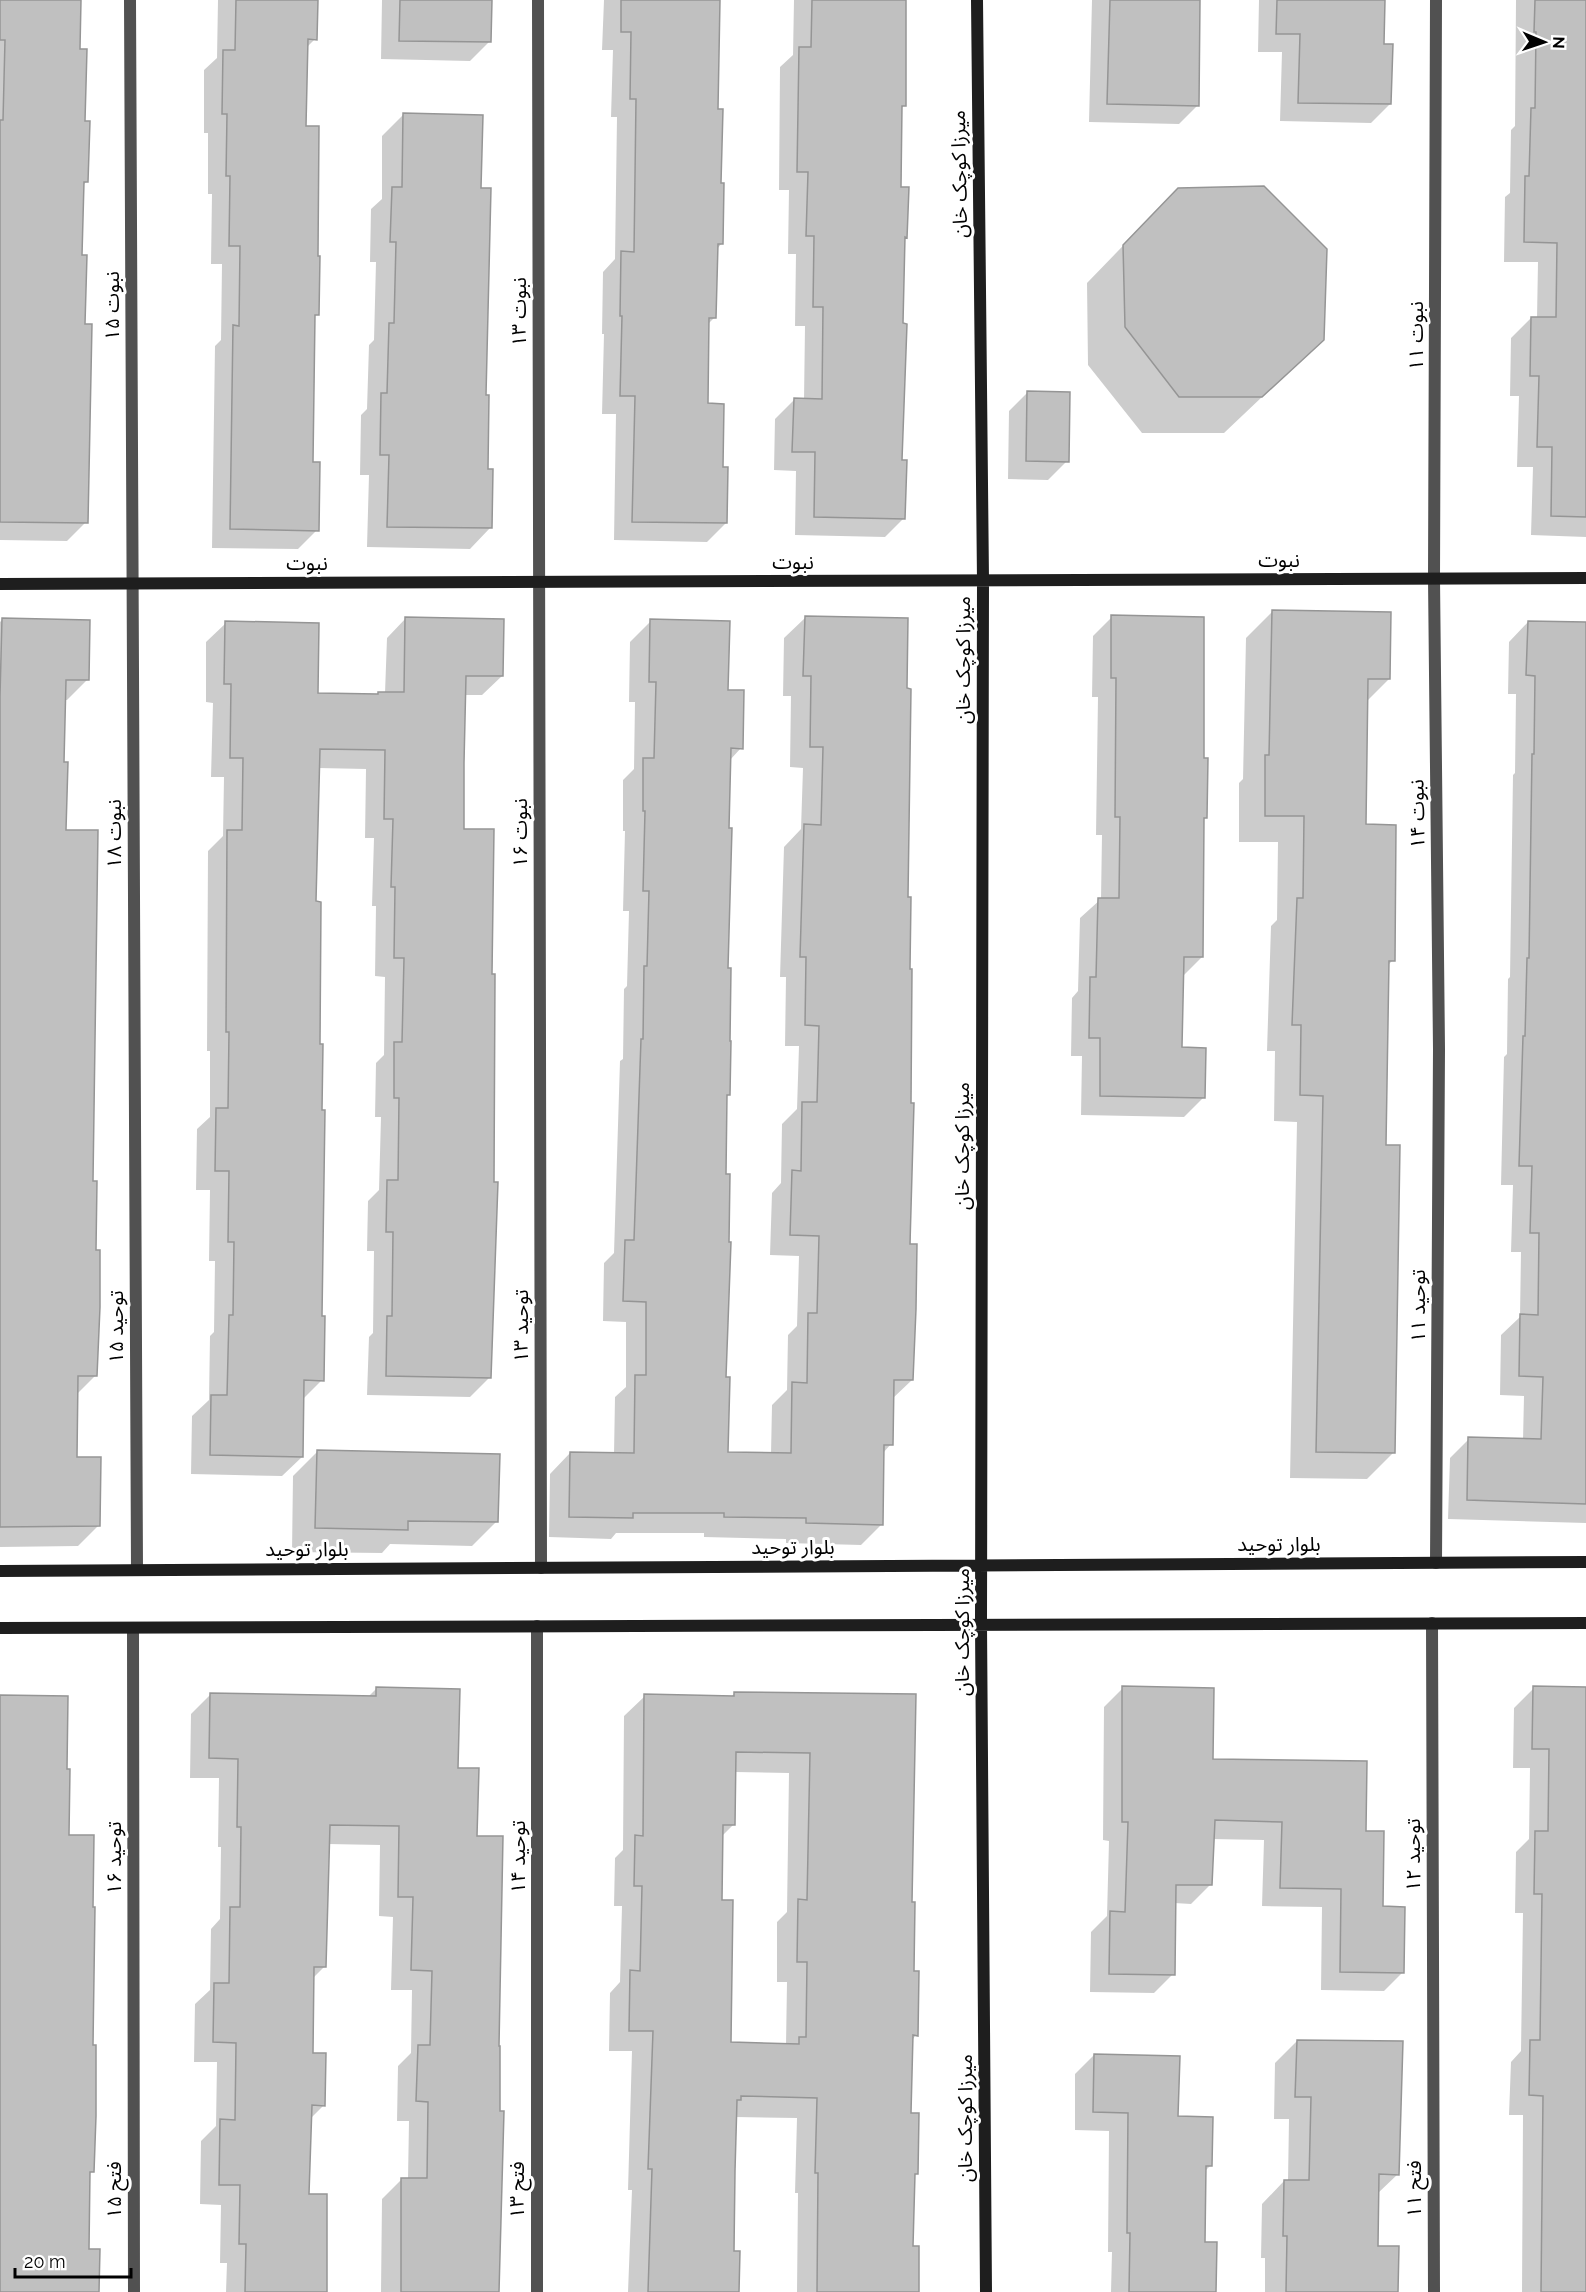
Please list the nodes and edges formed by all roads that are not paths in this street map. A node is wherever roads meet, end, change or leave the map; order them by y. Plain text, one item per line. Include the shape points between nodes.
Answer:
1 (130, 0) edge
2 (538, 0) edge
3 (977, 0) edge
4 (1436, 0) edge
5 (1586, 578) edge
6 (1434, 579) junction
7 (983, 580) junction
8 (539, 582) junction
9 (0, 584) edge
10 (132, 584) junction
11 (1439, 1049) joint
12 (540, 1084) joint
13 (135, 1085) joint
14 (1586, 1562) edge
15 (1436, 1563) junction
16 (981, 1565) junction
17 (541, 1568) junction
18 (0, 1570) edge
19 (137, 1570) junction
20 (1432, 1623) junction
21 (1586, 1623) edge
22 (981, 1625) junction
23 (537, 1626) junction
24 (0, 1628) edge
25 (133, 1628) junction
26 (1434, 2086) joint
27 (134, 2088) joint
28 (537, 2088) joint
29 (134, 2292) edge
30 (537, 2292) edge
31 (986, 2292) edge
32 (1434, 2292) edge

1 - 10 street, نبوت ۱۵
2 - 8 street, نبوت ۱۳
3 - 7 street, میرزا کوچک خان
4 - 6 street, نبوت ۱۱
5 - 6 street, نبوت
6 - 7 street, نبوت
6 - 11 street, نبوت ۱۴
7 - 8 street, نبوت
7 - 16 street, میرزا کوچک خان
8 - 10 street, نبوت
8 - 12 street, نبوت ۱۶
9 - 10 street, نبوت
10 - 13 street, نبوت ۱۸
11 - 15 street, توحید ۱۱
12 - 17 street, توحید ۱۳
13 - 19 street, توحید ۱۵
14 - 15 street, بلوار توحید
15 - 16 street, بلوار توحید
16 - 17 street, بلوار توحید
16 - 22 street, میرزا کوچک خان
17 - 19 street, بلوار توحید
18 - 19 street, بلوار توحید
20 - 21 street
20 - 22 street
20 - 26 street, توحید ۱۲
22 - 23 street
22 - 31 street, میرزا کوچک خان
23 - 25 street
23 - 28 street, توحید ۱۴
24 - 25 street
25 - 27 street, توحید ۱۶
26 - 32 street, فتح ۱۱
27 - 29 street, فتح ۱۵
28 - 30 street, فتح ۱۳

